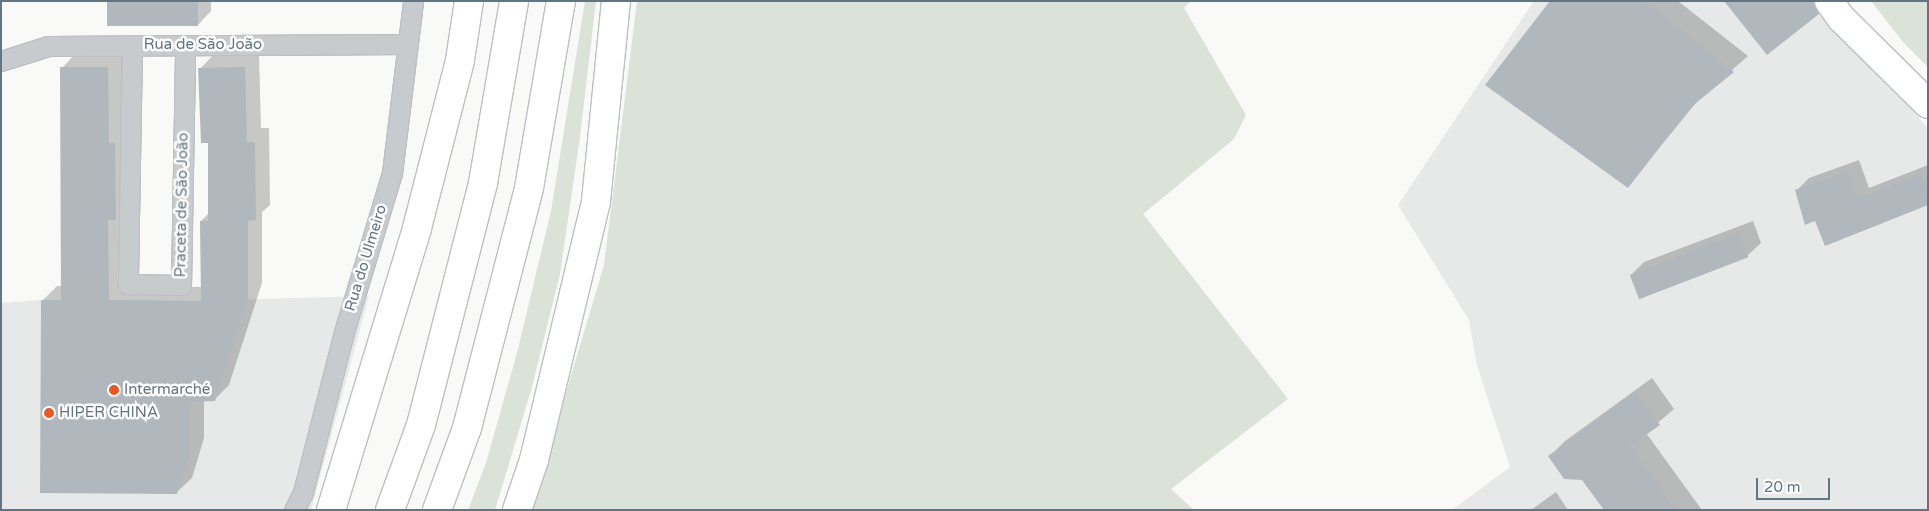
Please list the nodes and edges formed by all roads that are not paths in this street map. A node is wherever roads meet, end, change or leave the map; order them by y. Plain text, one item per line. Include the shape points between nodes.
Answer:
1 (413, 1) edge
2 (469, 1) edge
3 (514, 1) edge
4 (561, 1) edge
5 (616, 1) edge
6 (1829, 1) edge
7 (408, 44) junction
8 (185, 45) junction
9 (132, 46) junction
10 (1, 60) edge
11 (1928, 104) edge
12 (294, 510) edge
13 (331, 510) edge
14 (390, 510) edge
15 (437, 510) edge
16 (518, 510) edge

1 - 7 street, Rua do Ulmeiro
2 - 13 main road via 460,60 417,228
3 - 14 main road via 483,183 421,425
4 - 15 main road via 529,188 467,428
5 - 16 main road via 596,201 534,460
6 - 11 main road via 1841,18
7 - 8 street, Rua de São João
7 - 12 street, Rua do Ulmeiro via 392,173 344,332 303,492
8 - 9 street, Rua de São João
8 - 9 street, Praceta de São João via 181,285 128,284
9 - 10 street, Rua de São João via 48,46

